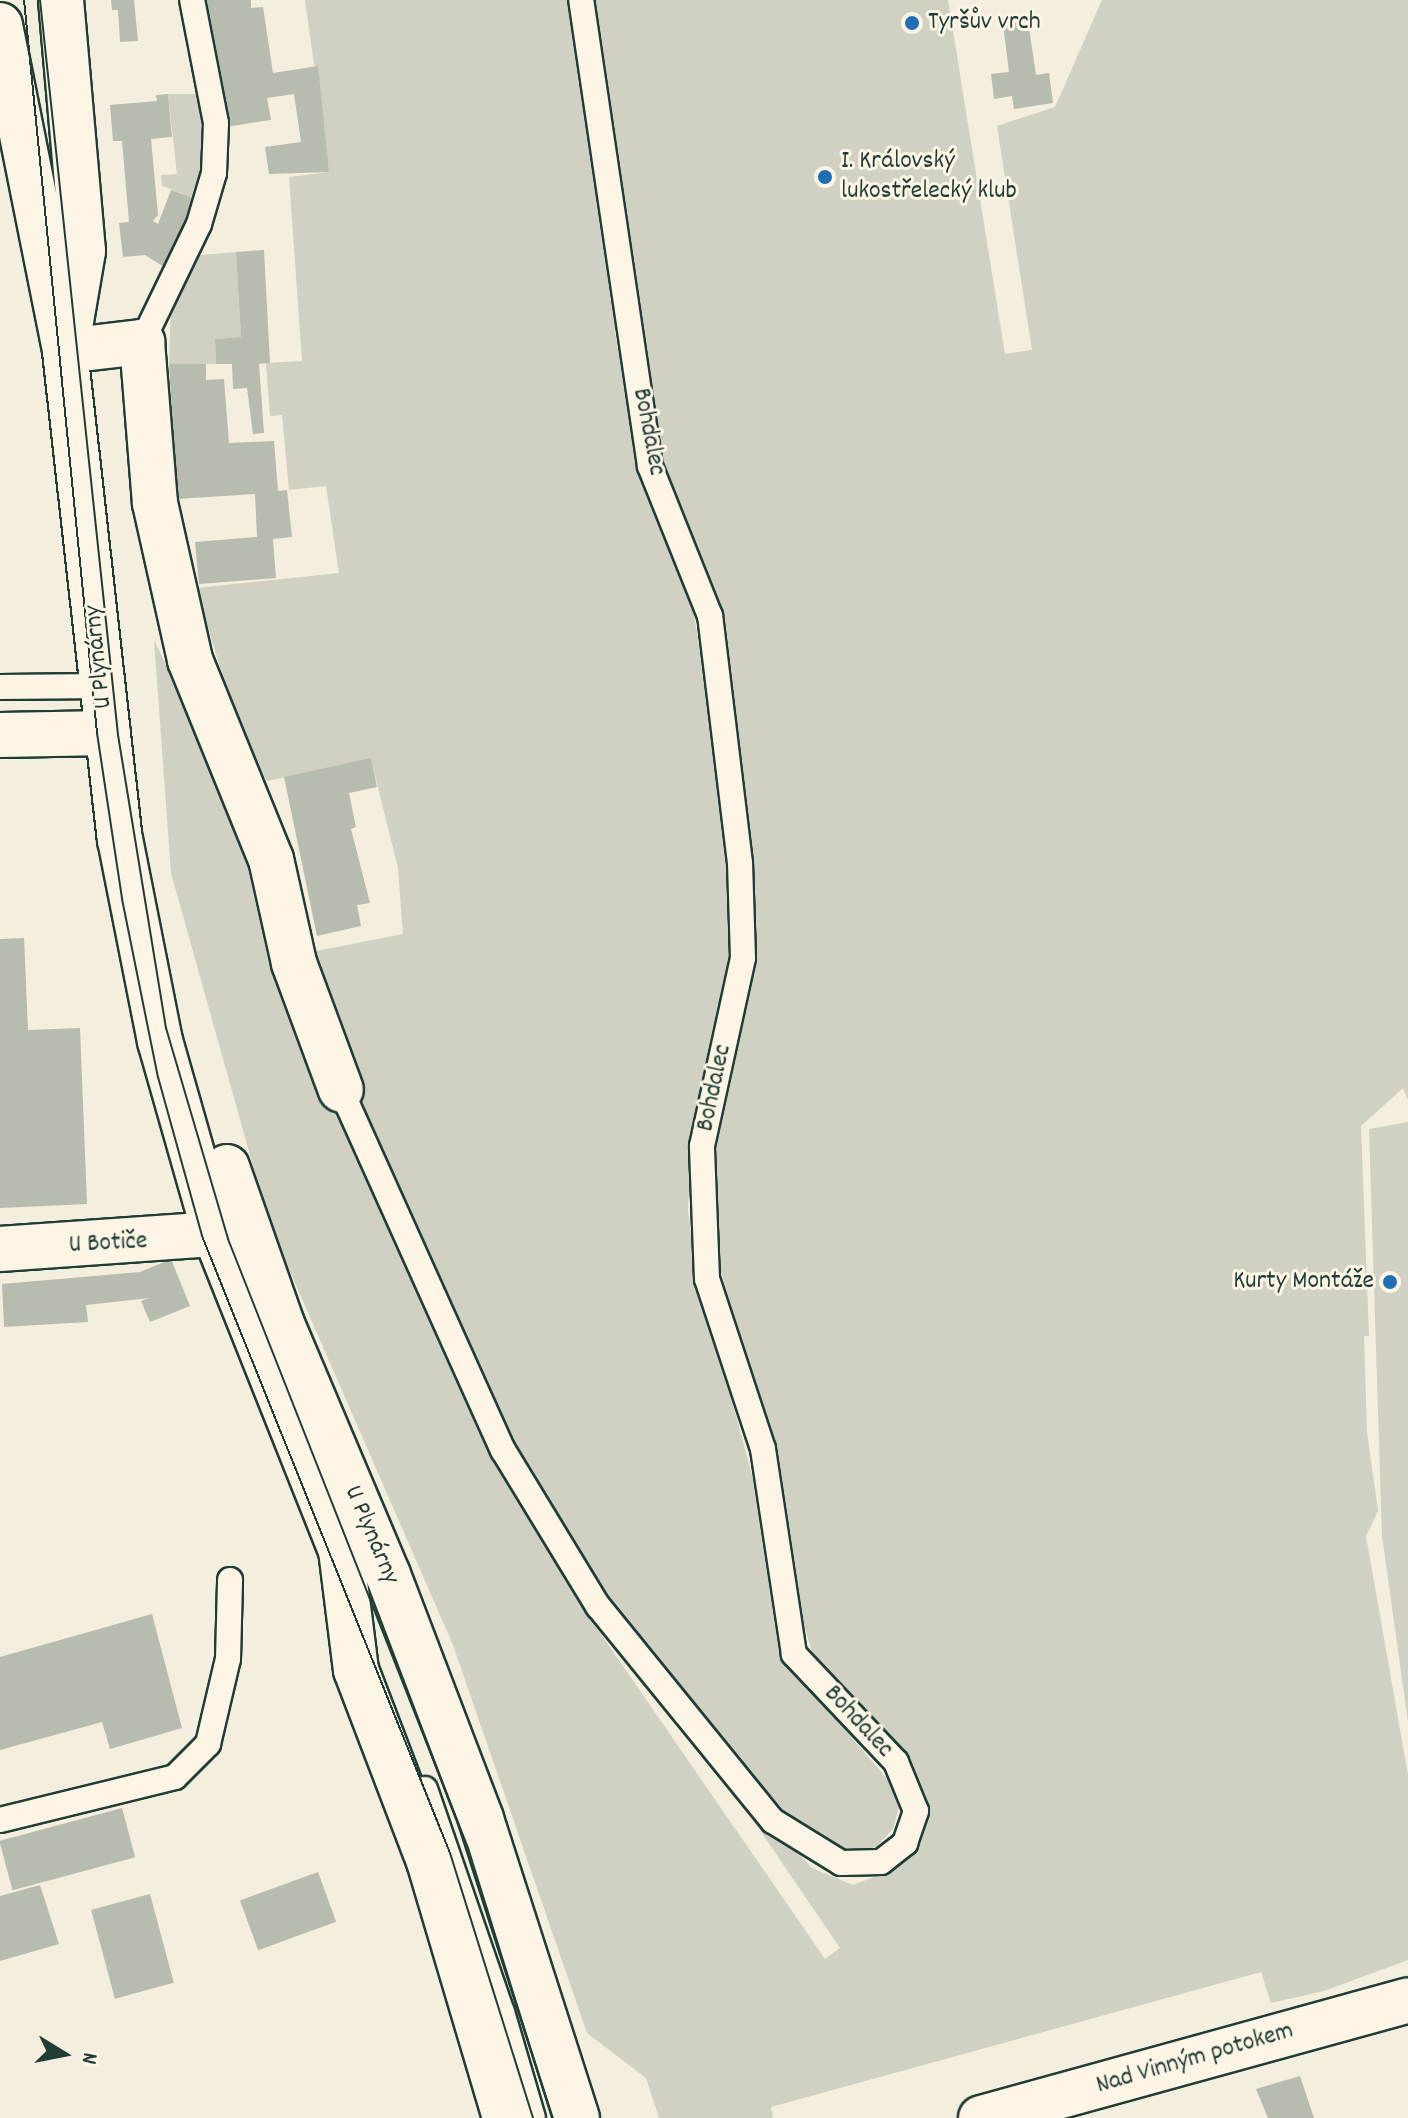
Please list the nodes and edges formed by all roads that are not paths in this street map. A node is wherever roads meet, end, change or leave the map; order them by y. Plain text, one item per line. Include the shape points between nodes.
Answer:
1 (61, 0) edge
2 (192, 0) edge
3 (581, 0) edge
4 (0, 25) edge
5 (142, 342) junction
6 (65, 351) junction
7 (102, 686) junction
8 (0, 687) edge
9 (108, 733) junction
10 (0, 735) edge
11 (145, 962) junction
12 (341, 1090) joint
13 (215, 1234) junction
14 (0, 1249) edge
15 (230, 1580) dead end
16 (345, 1586) junction
17 (0, 1820) edge
18 (1408, 2000) edge
19 (505, 2118) edge
20 (533, 2118) edge
21 (577, 2118) edge
22 (981, 2118) edge

1 - 6 street, U Plynárny via 83,251
2 - 5 lane via 216,123 214,173 199,224
3 - 12 lane, Bohdalec via 650,466 710,616 740,863 743,958 702,1146 707,1279 763,1449 794,1654 896,1762 916,1811 905,1843 881,1862 841,1863 773,1821 598,1606 503,1450
4 - 6 street, U Plynárny
5 - 6 street
5 - 12 street, Bohdalec via 155,503 190,660 271,859 294,963
6 - 7 street, U Plynárny
7 - 8 lane
7 - 9 street, U Plynárny
9 - 10 street
9 - 11 street, U Plynárny via 120,839
11 - 13 street, U Plynárny via 160,1041
11 - 21 street, U Plynárny via 188,1033 241,1215 481,1819
13 - 14 street, U Botiče
13 - 16 street, U Plynárny via 341,1550
15 - 17 lane via 228,1659 208,1744 175,1777
16 - 19 street, U Plynárny via 356,1670 429,1861
16 - 20 lane via 450,1853
18 - 22 street, Nad Vinným potokem

